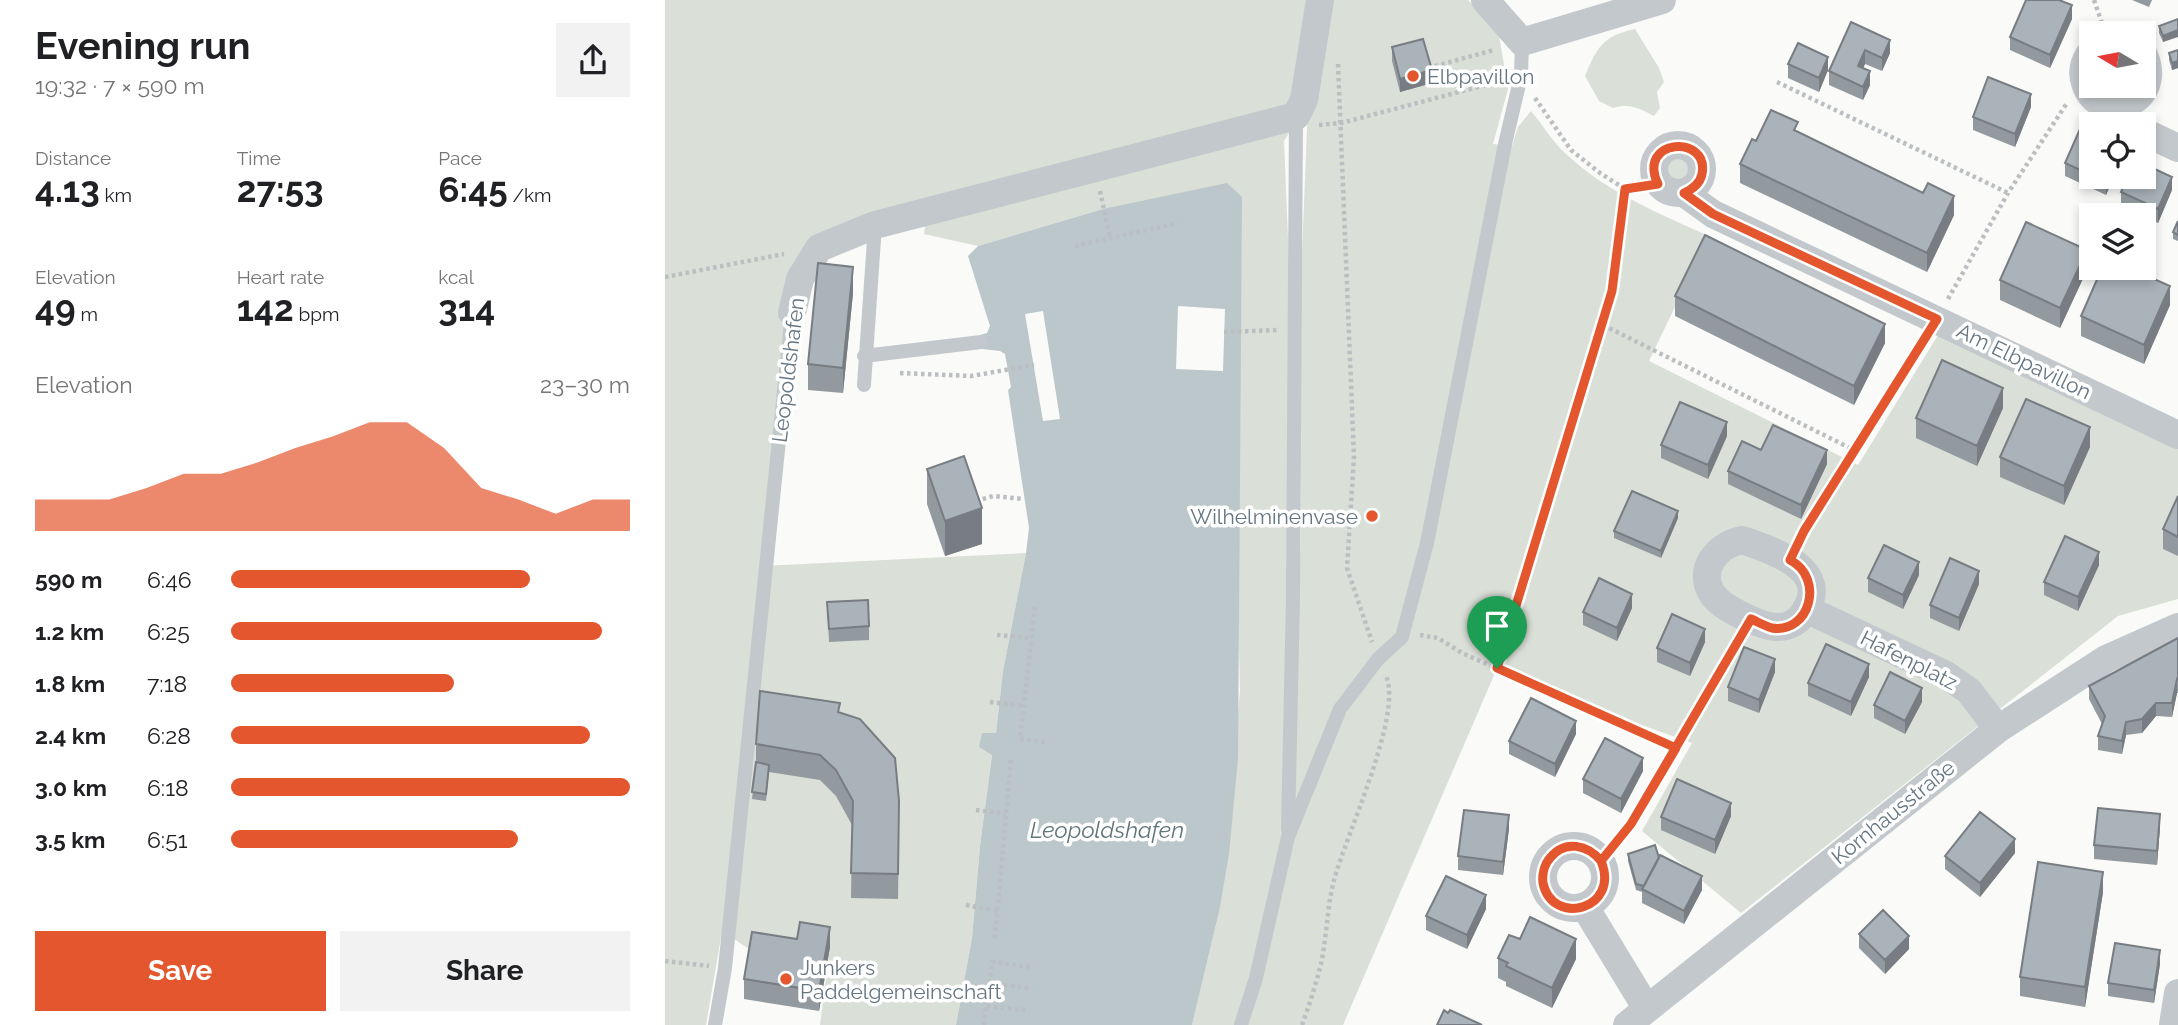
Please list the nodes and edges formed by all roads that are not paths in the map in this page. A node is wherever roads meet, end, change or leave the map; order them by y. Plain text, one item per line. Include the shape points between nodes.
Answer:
1 (1320, 0) edge
2 (1485, 0) edge
3 (1663, 0) edge
4 (1522, 42) junction
5 (2095, 98) edge
6 (2126, 112) edge
7 (1296, 116) junction
8 (2156, 138) edge
9 (2178, 148) edge
10 (1671, 188) road end
11 (876, 225) junction
12 (792, 313) joint
13 (981, 342) dead end
14 (2178, 435) edge
15 (1806, 609) junction
16 (2178, 626) edge
17 (1998, 729) junction
18 (1288, 837) junction
19 (1585, 907) junction
20 (2178, 993) edge
21 (1637, 1017) edge
22 (715, 1025) edge
23 (1241, 1025) edge
24 (2173, 1025) edge

1 - 7 street via 1304,100
2 - 4 street
3 - 4 street
4 - 18 lane via 1521,76 1427,543 1402,637 1378,659 1339,709
5 - 6 street
7 - 11 street
7 - 18 lane
8 - 9 street
10 - 14 street, Am Elbpavillon via 1713,214
11 - 12 street, Leopoldshafen via 819,248 800,279
11 - 13 lane via 864,371
12 - 22 lane, Leopoldshafen via 725,968
15 - 15 street via 1809,582 1790,560 1742,540 1720,548 1712,557 1707,580 1718,601 1772,628 1795,622
15 - 17 street, Hafenplatz via 1946,675 1969,691
16 - 17 street, Kornhausstraße via 2106,659
17 - 21 street, Kornhausstraße
18 - 23 lane
19 - 19 street via 1603,890 1601,861 1575,846 1556,851 1544,869 1545,889 1559,905
19 - 21 street
20 - 24 street

